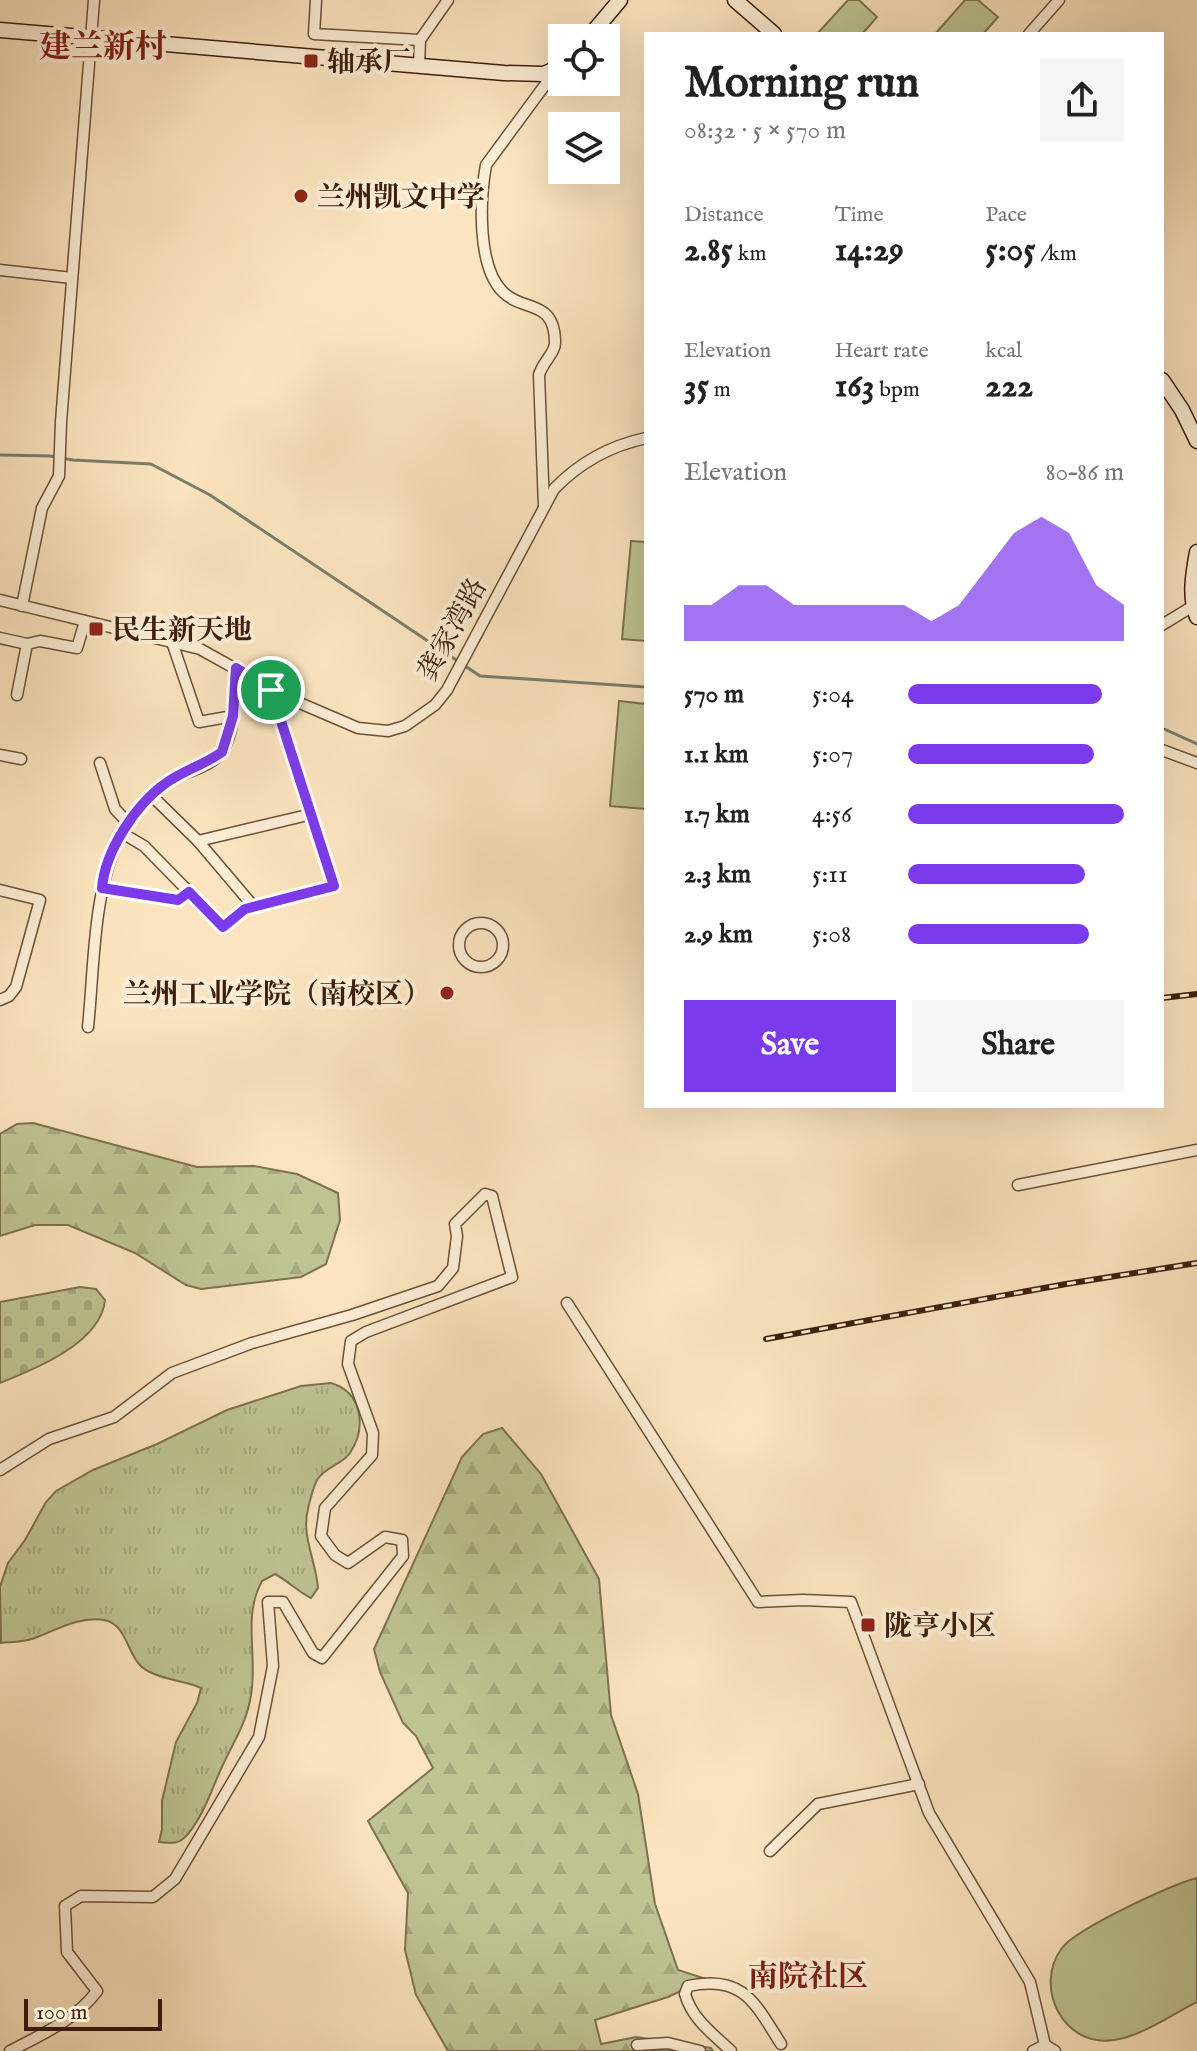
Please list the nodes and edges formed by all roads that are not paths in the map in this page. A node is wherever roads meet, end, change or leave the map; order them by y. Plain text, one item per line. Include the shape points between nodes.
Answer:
1 (94, 0) edge
2 (316, 0) edge
3 (448, 0) edge
4 (620, 0) edge
5 (735, 0) edge
6 (1059, 0) edge
7 (600, 24) edge
8 (0, 30) edge
9 (772, 32) edge
10 (1031, 32) edge
11 (91, 38) junction
12 (420, 40) junction
13 (419, 65) junction
14 (548, 72) edge
15 (548, 83) edge
16 (0, 270) edge
17 (72, 278) junction
18 (1164, 383) edge
19 (644, 439) edge
20 (1197, 441) edge
21 (544, 509) junction
22 (1197, 552) edge
23 (0, 600) edge
24 (22, 606) junction
25 (1195, 612) edge
26 (85, 621) junction
27 (1164, 624) edge
28 (0, 638) edge
29 (172, 642) junction
30 (27, 644) junction
31 (236, 668) junction
32 (271, 690) junction
33 (17, 695) dead end
34 (233, 716) junction
35 (1164, 751) edge
36 (0, 755) edge
37 (21, 759) dead end
38 (100, 763) dead end
39 (1197, 763) edge
40 (152, 796) junction
41 (312, 814) junction
42 (125, 828) junction
43 (198, 841) junction
44 (102, 888) junction
45 (0, 890) edge
46 (189, 892) junction
47 (254, 907) junction
48 (463, 934) joint
49 (0, 1000) edge
50 (88, 1027) dead end
51 (1197, 1150) edge
52 (1018, 1185) dead end
53 (567, 1303) dead end
54 (0, 1470) edge
55 (919, 1784) junction
56 (770, 1851) dead end
57 (781, 2044) dead end
58 (637, 2045) dead end
59 (1050, 2048) edge
60 (10, 2051) edge
61 (700, 2051) edge
62 (731, 2051) edge
63 (1033, 2051) edge

1 - 11 street
2 - 12 street via 314,34
3 - 12 street
4 - 7 main road
5 - 9 main road
6 - 10 street
8 - 11 main road
11 - 13 main road
11 - 17 street
12 - 13 street
13 - 14 main road
15 - 21 street via 486,165 483,181 484,245 493,278 516,301 543,311 555,338 539,375
16 - 17 street
17 - 24 street via 59,476 42,508
18 - 20 main road
19 - 21 street, 龚家湾路 via 606,450 571,471
21 - 32 street, 龚家湾路 via 455,675 435,705 405,726 388,731 358,728
22 - 25 main road
23 - 24 street, 龚家湾路
24 - 26 street, 龚家湾路
25 - 27 street
26 - 29 street, 龚家湾路
26 - 30 street via 77,648 40,641
28 - 30 street
29 - 31 street, 龚家湾路 via 200,649
29 - 34 street via 199,722
30 - 33 street
31 - 32 street, 龚家湾路
31 - 34 street
32 - 41 street
34 - 40 street via 222,752
35 - 39 street
36 - 37 street
38 - 42 street
40 - 42 street
40 - 43 street
41 - 43 street
41 - 47 street via 334,886
42 - 44 street
42 - 46 street
43 - 47 street
44 - 46 street via 178,900
44 - 50 street
45 - 49 street via 40,900 16,987
46 - 47 street via 223,927
48 - 48 street via 460,950 471,964 487,966 500,956 503,939 492,926 476,924
51 - 52 street
53 - 55 street via 758,1602 851,1602
54 - 60 street via 49,1439 114,1417 172,1373 438,1286 453,1268 455,1224 485,1194 492,1196 512,1277 351,1341 348,1364 373,1433 372,1455 325,1508 321,1536 348,1563 385,1537 402,1540 403,1556 322,1658 313,1653 283,1602 268,1602 273,1666 259,1737 175,1879 153,1897 81,1896 65,1906 67,1952 97,1991 68,2018
55 - 56 street via 818,1804
55 - 59 street via 929,1813 1030,1982
57 - 62 street via 741,1990 731,1985 688,1986 688,2006
58 - 61 street via 668,2043
59 - 63 street

